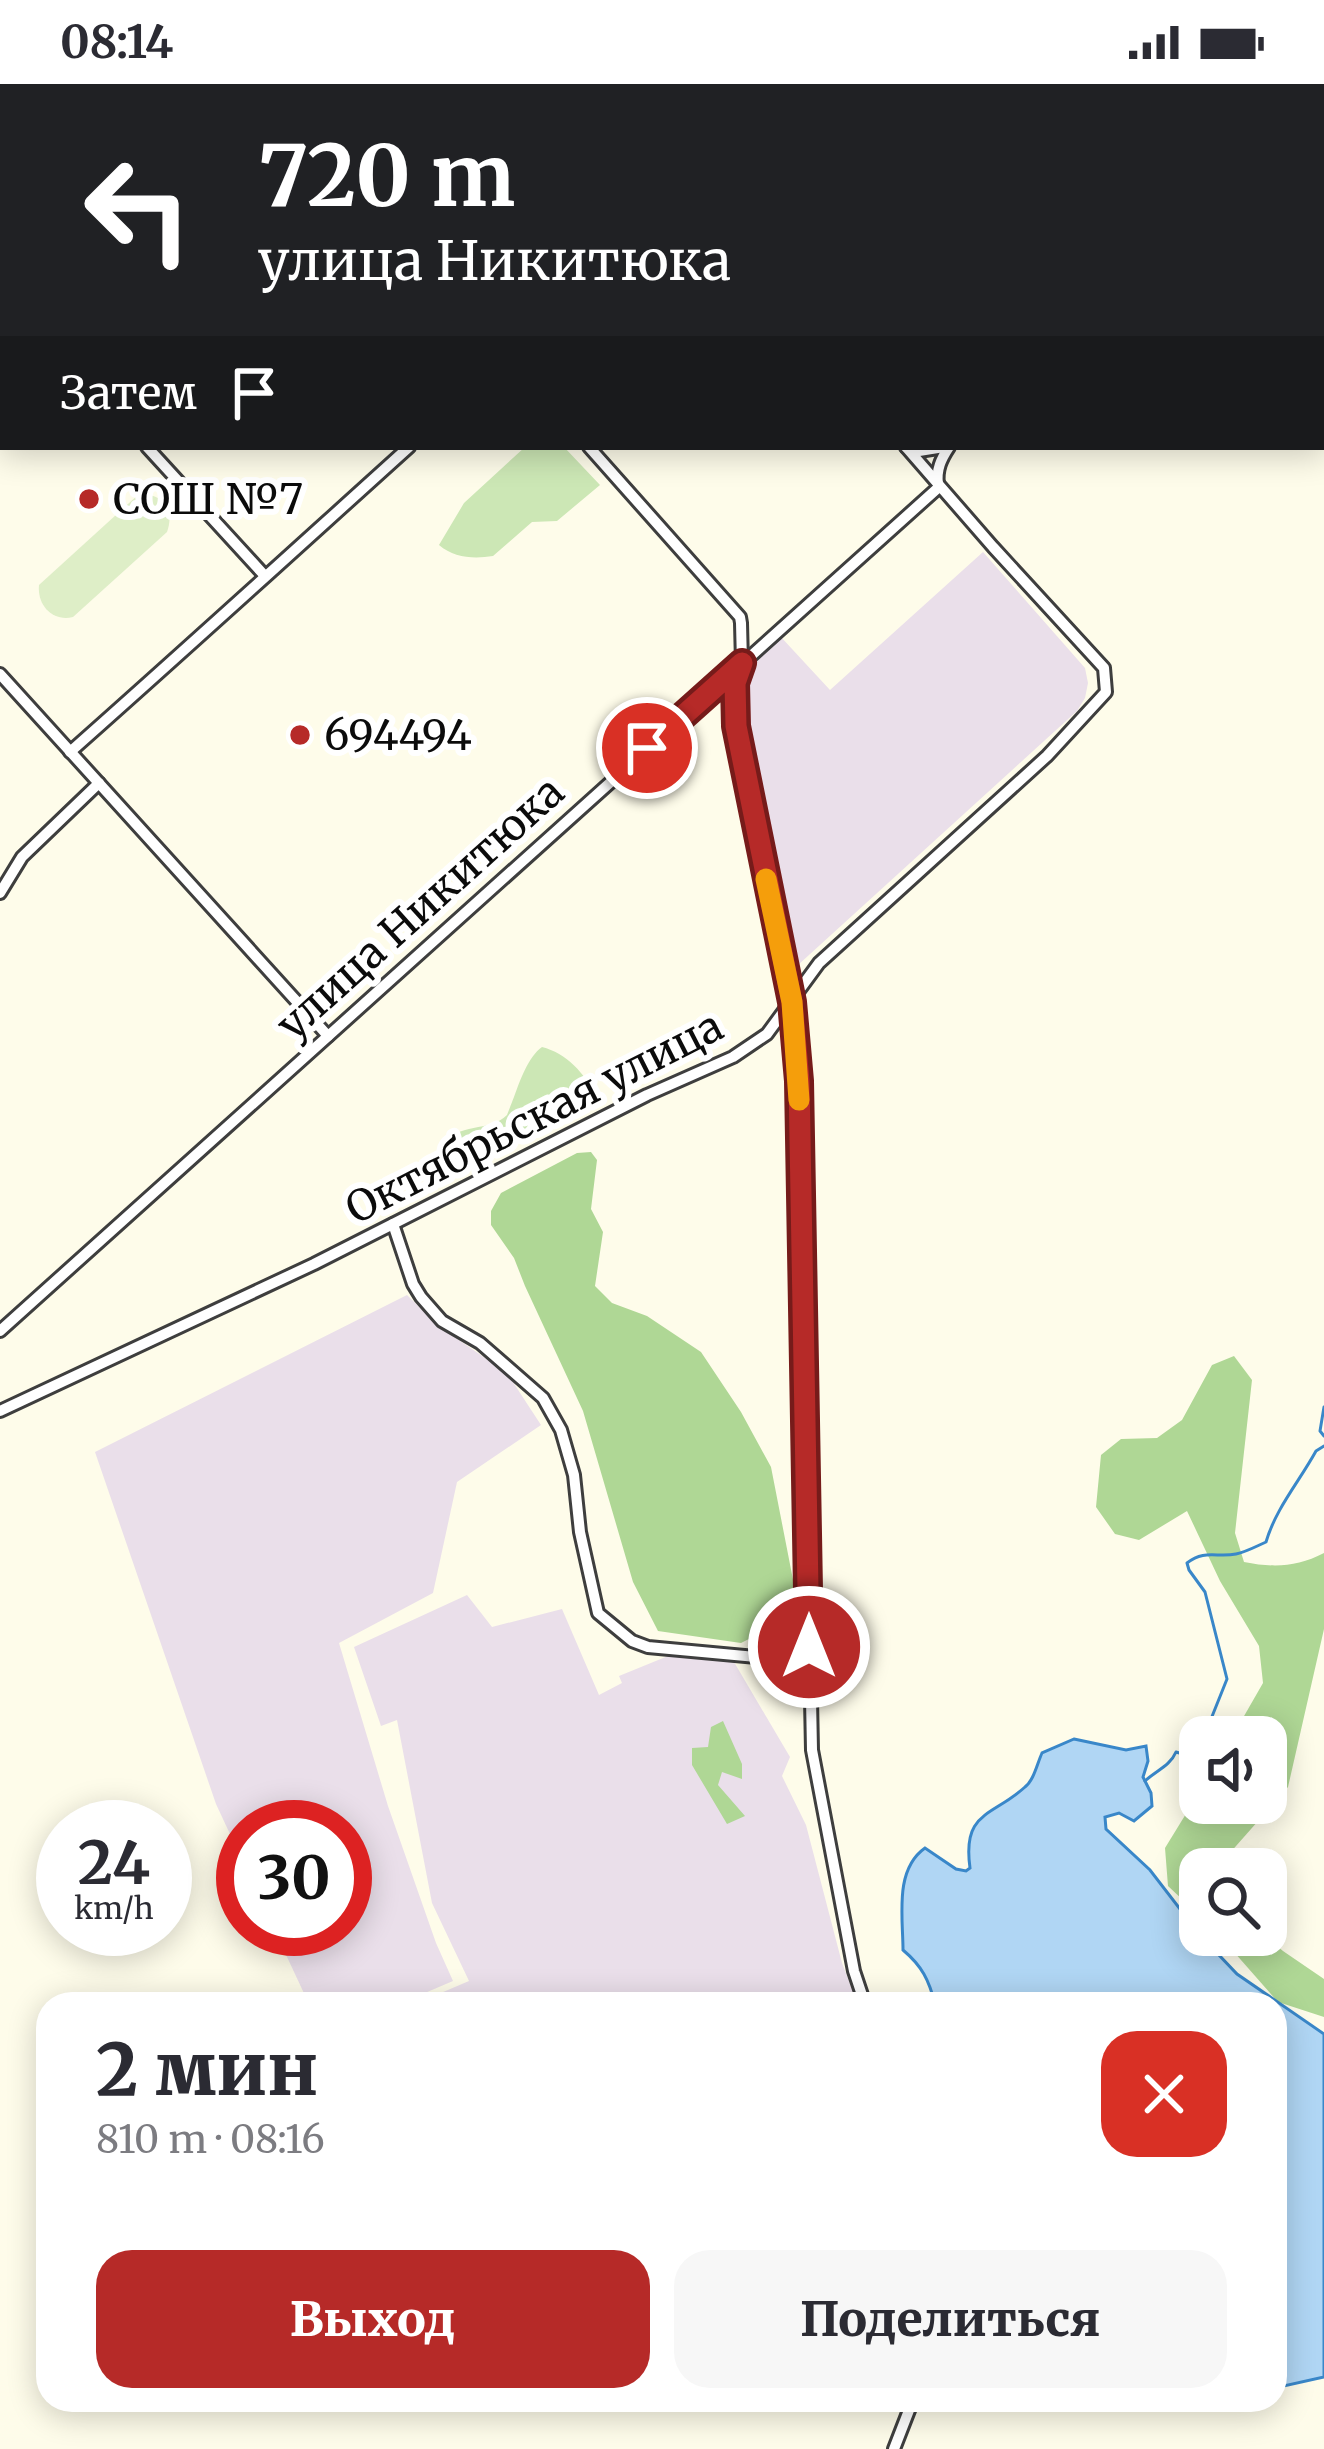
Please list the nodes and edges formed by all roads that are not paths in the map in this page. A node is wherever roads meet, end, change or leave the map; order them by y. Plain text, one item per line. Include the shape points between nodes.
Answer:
1 (150, 450) edge
2 (406, 450) edge
3 (593, 450) edge
4 (908, 450) edge
5 (945, 450) edge
6 (939, 487) junction
7 (265, 576) junction
8 (742, 663) junction
9 (0, 674) edge
10 (70, 752) junction
11 (99, 784) junction
12 (0, 893) edge
13 (792, 1002) junction
14 (328, 1036) junction
15 (393, 1225) junction
16 (0, 1331) edge
17 (0, 1411) edge
18 (809, 1647) junction
19 (788, 1660) junction
20 (810, 1684) junction
21 (861, 1992) edge
22 (908, 2412) edge
23 (894, 2449) edge

1 - 7 street
2 - 7 street
3 - 8 street via 740,617
4 - 6 street
5 - 6 street
6 - 8 street, улица Никитюка
6 - 13 street, Октябрьская улица via 1104,668 1106,692 819,964
7 - 10 street
8 - 13 street via 736,726
8 - 14 street, улица Никитюка
9 - 10 street
10 - 11 street
11 - 12 street via 22,857
11 - 14 street
13 - 15 street, Октябрьская улица via 767,1034 733,1057
13 - 18 street
14 - 16 street, улица Никитюка
15 - 17 street, Октябрьская улица
15 - 19 street via 421,1297 543,1398 561,1430 598,1613 648,1647
18 - 19 street
18 - 20 street
19 - 20 street
20 - 21 street via 812,1750
22 - 23 street

